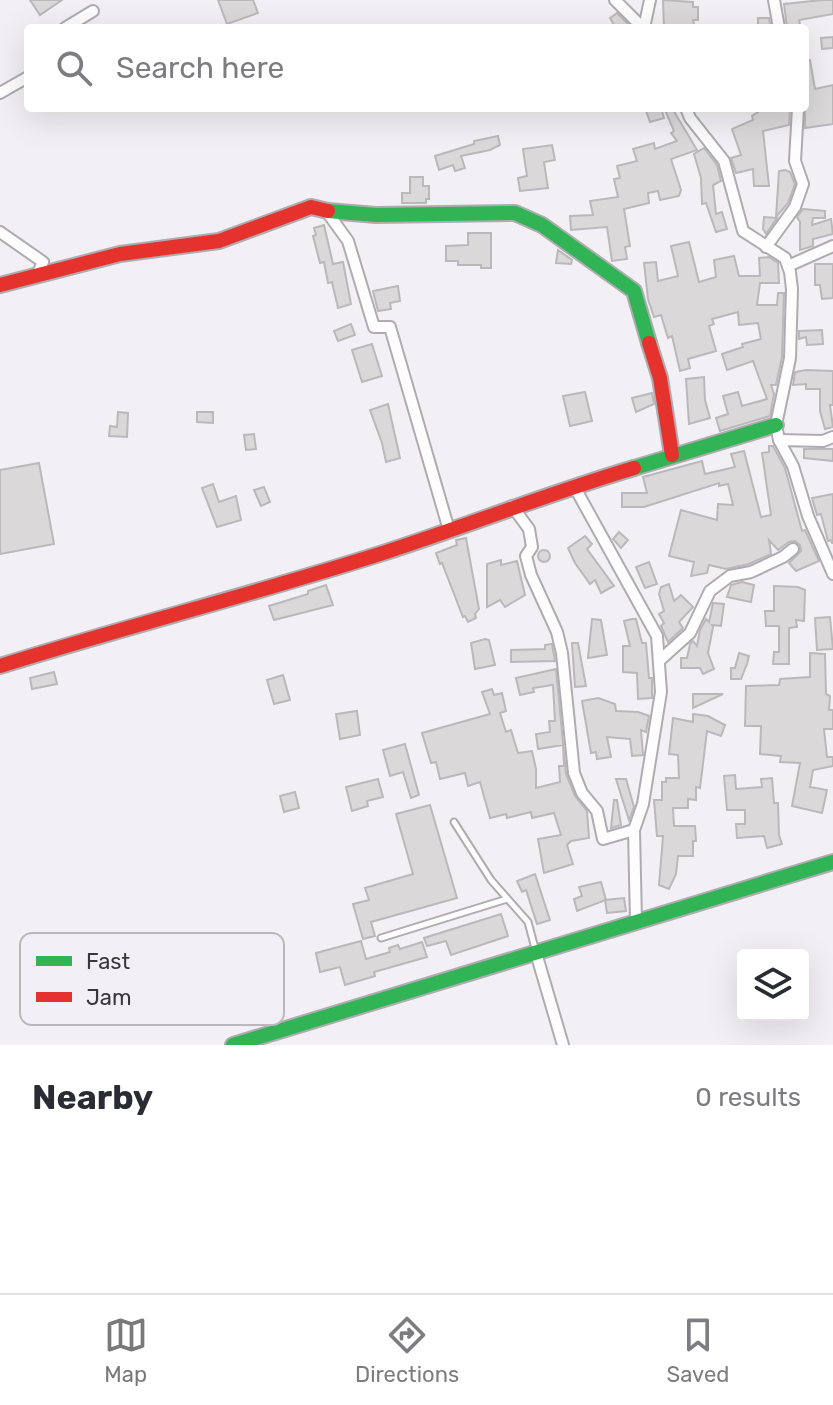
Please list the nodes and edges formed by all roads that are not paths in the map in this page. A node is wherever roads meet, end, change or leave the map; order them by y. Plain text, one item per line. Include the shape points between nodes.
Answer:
1 (615, 0) edge
2 (650, 0) edge
3 (774, 0) edge
4 (93, 11) dead end
5 (72, 24) edge
6 (639, 24) edge
7 (644, 24) edge
8 (778, 24) edge
9 (24, 79) edge
10 (0, 93) edge
11 (688, 112) edge
12 (798, 112) edge
13 (327, 212) junction
14 (0, 232) edge
15 (833, 246) edge
16 (766, 247) junction
17 (788, 266) junction
18 (37, 275) junction
19 (0, 285) edge
20 (777, 432) junction
21 (833, 439) edge
22 (672, 455) junction
23 (574, 486) junction
24 (512, 506) junction
25 (449, 530) junction
26 (793, 549) dead end
27 (833, 574) edge
28 (660, 660) junction
29 (0, 666) edge
30 (454, 822) dead end
31 (634, 830) junction
32 (833, 862) edge
33 (507, 899) junction
34 (636, 922) junction
35 (381, 938) dead end
36 (536, 953) junction
37 (233, 1045) edge
38 (563, 1045) edge

1 - 6 street
2 - 7 street
3 - 8 street
4 - 5 street
9 - 10 street
11 - 16 street via 724,161 743,231
12 - 16 street via 795,161 803,184 795,207
13 - 18 street via 311,207 219,241 120,254
13 - 22 street via 515,213 542,225 634,291 660,378
13 - 25 street via 348,241 374,327 390,327
14 - 18 street via 43,262
15 - 17 street
16 - 17 street via 785,258
17 - 20 street via 790,358
18 - 19 street
20 - 21 street
20 - 22 street
20 - 27 street
22 - 23 street
23 - 24 street
23 - 28 street via 657,636
24 - 25 street
24 - 31 street via 529,529 532,547 526,556 531,575 562,653 574,773 597,811 603,839
25 - 29 street
26 - 28 street via 751,572 730,576 710,591 690,633
28 - 31 street via 661,692
30 - 33 lane
31 - 34 street
32 - 34 street
33 - 35 lane
33 - 36 lane via 528,922
34 - 36 street
36 - 37 street
36 - 38 street

